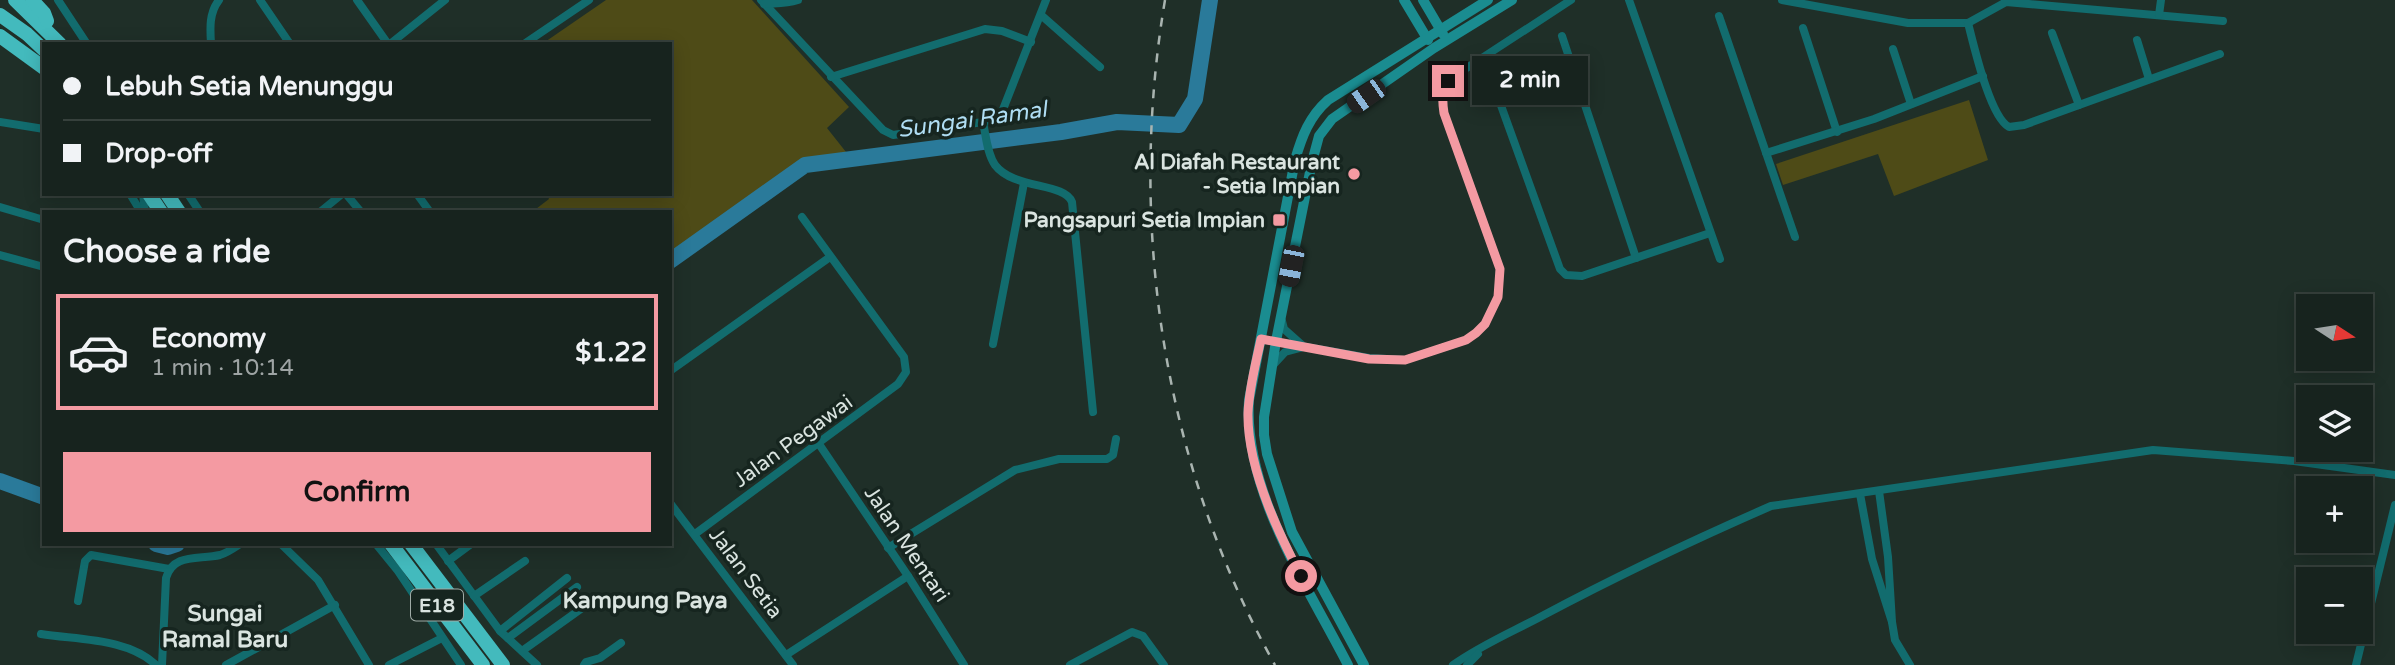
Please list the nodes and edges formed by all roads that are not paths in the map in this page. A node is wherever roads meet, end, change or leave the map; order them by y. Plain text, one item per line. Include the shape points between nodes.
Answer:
1 (15, 0) edge
2 (32, 0) edge
3 (58, 0) edge
4 (219, 0) edge
5 (260, 0) edge
6 (357, 0) edge
7 (445, 0) edge
8 (589, 0) edge
9 (797, 0) edge
10 (1046, 0) edge
11 (1404, 0) edge
12 (1423, 0) edge
13 (1488, 0) edge
14 (1512, 0) edge
15 (1571, 0) edge
16 (1629, 0) edge
17 (1782, 0) edge
18 (2161, 0) edge
19 (768, 1) edge
20 (2006, 1) edge
21 (2083, 4) edge
22 (0, 15) edge
23 (1041, 15) junction
24 (2159, 15) junction
25 (1719, 16) dead end
26 (2223, 21) dead end
27 (1968, 23) junction
28 (1440, 28) junction
29 (1803, 28) dead end
30 (50, 33) junction
31 (2052, 33) dead end
32 (0, 36) edge
33 (1562, 36) dead end
34 (1426, 37) junction
35 (1447, 40) junction
36 (2137, 40) dead end
37 (58, 42) edge
38 (86, 42) edge
39 (211, 42) edge
40 (289, 42) edge
41 (388, 42) edge
42 (392, 42) edge
43 (527, 42) edge
44 (1031, 42) junction
45 (42, 48) edge
46 (1434, 48) junction
47 (1893, 49) dead end
48 (2220, 54) dead end
49 (42, 66) edge
50 (1100, 67) dead end
51 (1490, 75) dead end
52 (1983, 76) junction
53 (831, 77) junction
54 (2149, 79) junction
55 (1911, 104) junction
56 (2079, 105) junction
57 (0, 122) edge
58 (984, 122) junction
59 (42, 129) edge
60 (1837, 132) junction
61 (1766, 153) junction
62 (1024, 183) junction
63 (341, 196) edge
64 (346, 196) edge
65 (418, 196) edge
66 (0, 206) edge
67 (323, 210) edge
68 (360, 210) edge
69 (428, 210) edge
70 (802, 217) dead end
71 (42, 219) edge
72 (1710, 233) junction
73 (1796, 237) dead end
74 (0, 255) edge
75 (830, 257) junction
76 (1636, 258) junction
77 (1720, 259) dead end
78 (42, 266) edge
79 (1281, 318) junction
80 (1261, 339) junction
81 (1276, 341) junction
82 (993, 344) dead end
83 (1307, 347) junction
84 (1272, 366) junction
85 (672, 370) edge
86 (1093, 412) dead end
87 (1116, 439) dead end
88 (819, 444) junction
89 (2395, 475) edge
90 (1879, 491) junction
91 (1860, 494) junction
92 (672, 505) edge
93 (2395, 505) edge
94 (695, 534) junction
95 (236, 546) edge
96 (283, 546) edge
97 (378, 546) edge
98 (393, 546) edge
99 (413, 546) edge
100 (437, 546) edge
101 (468, 546) edge
102 (888, 548) junction
103 (448, 561) junction
104 (526, 562) dead end
105 (169, 569) junction
106 (908, 576) junction
107 (567, 578) dead end
108 (577, 587) dead end
109 (474, 596) junction
110 (78, 601) dead end
111 (592, 601) dead end
112 (335, 605) junction
113 (1892, 622) junction
114 (500, 631) junction
115 (41, 634) dead end
116 (442, 638) junction
117 (508, 638) junction
118 (621, 643) dead end
119 (1484, 646) junction
120 (522, 652) junction
121 (786, 655) junction
122 (156, 665) edge
123 (162, 665) edge
124 (226, 665) edge
125 (369, 665) edge
126 (389, 665) edge
127 (461, 665) edge
128 (483, 665) edge
129 (503, 665) edge
130 (537, 665) edge
131 (584, 665) edge
132 (793, 665) edge
133 (964, 665) edge
134 (1070, 665) edge
135 (1164, 665) edge
136 (1348, 665) edge
137 (1364, 665) edge
138 (1453, 665) edge
139 (1467, 665) edge
140 (1910, 665) edge
141 (2356, 665) edge

1 - 30 highway
2 - 30 highway via 44,13
3 - 38 street
4 - 39 street via 210,24
5 - 40 street
6 - 41 street
7 - 42 street
8 - 43 street
9 - 19 street via 780,5
10 - 23 street
11 - 34 street
12 - 28 street
13 - 28 street
14 - 35 street
15 - 83 street via 1456,75 1443,90 1444,113 1500,269 1498,297 1485,324 1466,340 1405,360 1369,359
16 - 72 street
17 - 27 street via 1908,23
18 - 24 street
19 - 53 street
20 - 21 street
20 - 27 street
21 - 24 street
22 - 45 highway
23 - 44 street
23 - 50 street
24 - 26 street
25 - 61 street
27 - 52 street
28 - 34 street
28 - 35 street
29 - 60 street
30 - 37 highway
31 - 56 street
32 - 49 highway
33 - 76 street
34 - 46 street
34 - 80 street via 1328,100 1307,123 1295,160
35 - 46 street
36 - 54 street
44 - 53 street via 985,29
44 - 58 street via 1002,115
46 - 79 street via 1332,119 1319,136
47 - 55 street
48 - 54 street
51 - 76 street via 1560,269 1566,275 1582,276
52 - 55 street
52 - 56 street via 1998,118 2009,127
53 - 58 street via 890,135
54 - 56 street
55 - 60 street
57 - 59 street
58 - 62 street via 993,162
60 - 61 street
61 - 73 street
62 - 82 street
62 - 86 street via 1065,192 1072,202
63 - 67 street
64 - 68 street
65 - 69 street
66 - 71 street
70 - 75 street
72 - 76 street
72 - 77 street
74 - 78 street
75 - 85 street
75 - 88 street, Jalan Pegawai via 904,357 906,372 898,384
79 - 81 street
79 - 83 street via 1284,329
80 - 81 street
80 - 136 street via 1249,400 1252,450 1279,535
81 - 83 street
81 - 84 street
83 - 84 street via 1285,352
84 - 137 street via 1264,417 1267,454 1293,532
87 - 102 street via 1113,455 1107,459 1059,459 1015,470
88 - 94 street, Jalan Pegawai
88 - 102 street, Jalan Mentari
89 - 90 street via 2294,461 2153,450
90 - 91 street
90 - 113 street
91 - 113 street via 1872,559
91 - 119 street via 1771,506
92 - 94 street, Jalan Setia
93 - 141 street
94 - 121 street, Jalan Setia
95 - 105 street via 220,555 180,560
96 - 112 street via 318,580
97 - 116 street
98 - 128 highway, E18
99 - 129 highway, E18
100 - 103 street
101 - 103 street
102 - 106 street, Jalan Mentari
103 - 109 street
104 - 109 street
105 - 110 street via 91,555 85,561
105 - 123 street
106 - 121 street
106 - 133 street, Jalan Mentari
107 - 114 street
108 - 117 street
109 - 114 street
111 - 120 street
112 - 124 street
112 - 125 street
113 - 140 street via 1895,640
114 - 117 street
115 - 122 street via 123,646
116 - 126 street
116 - 127 street
117 - 120 street
118 - 131 street
119 - 138 street
119 - 139 street
120 - 130 street
121 - 132 street, Jalan Setia
134 - 135 street via 1132,632 1143,636

